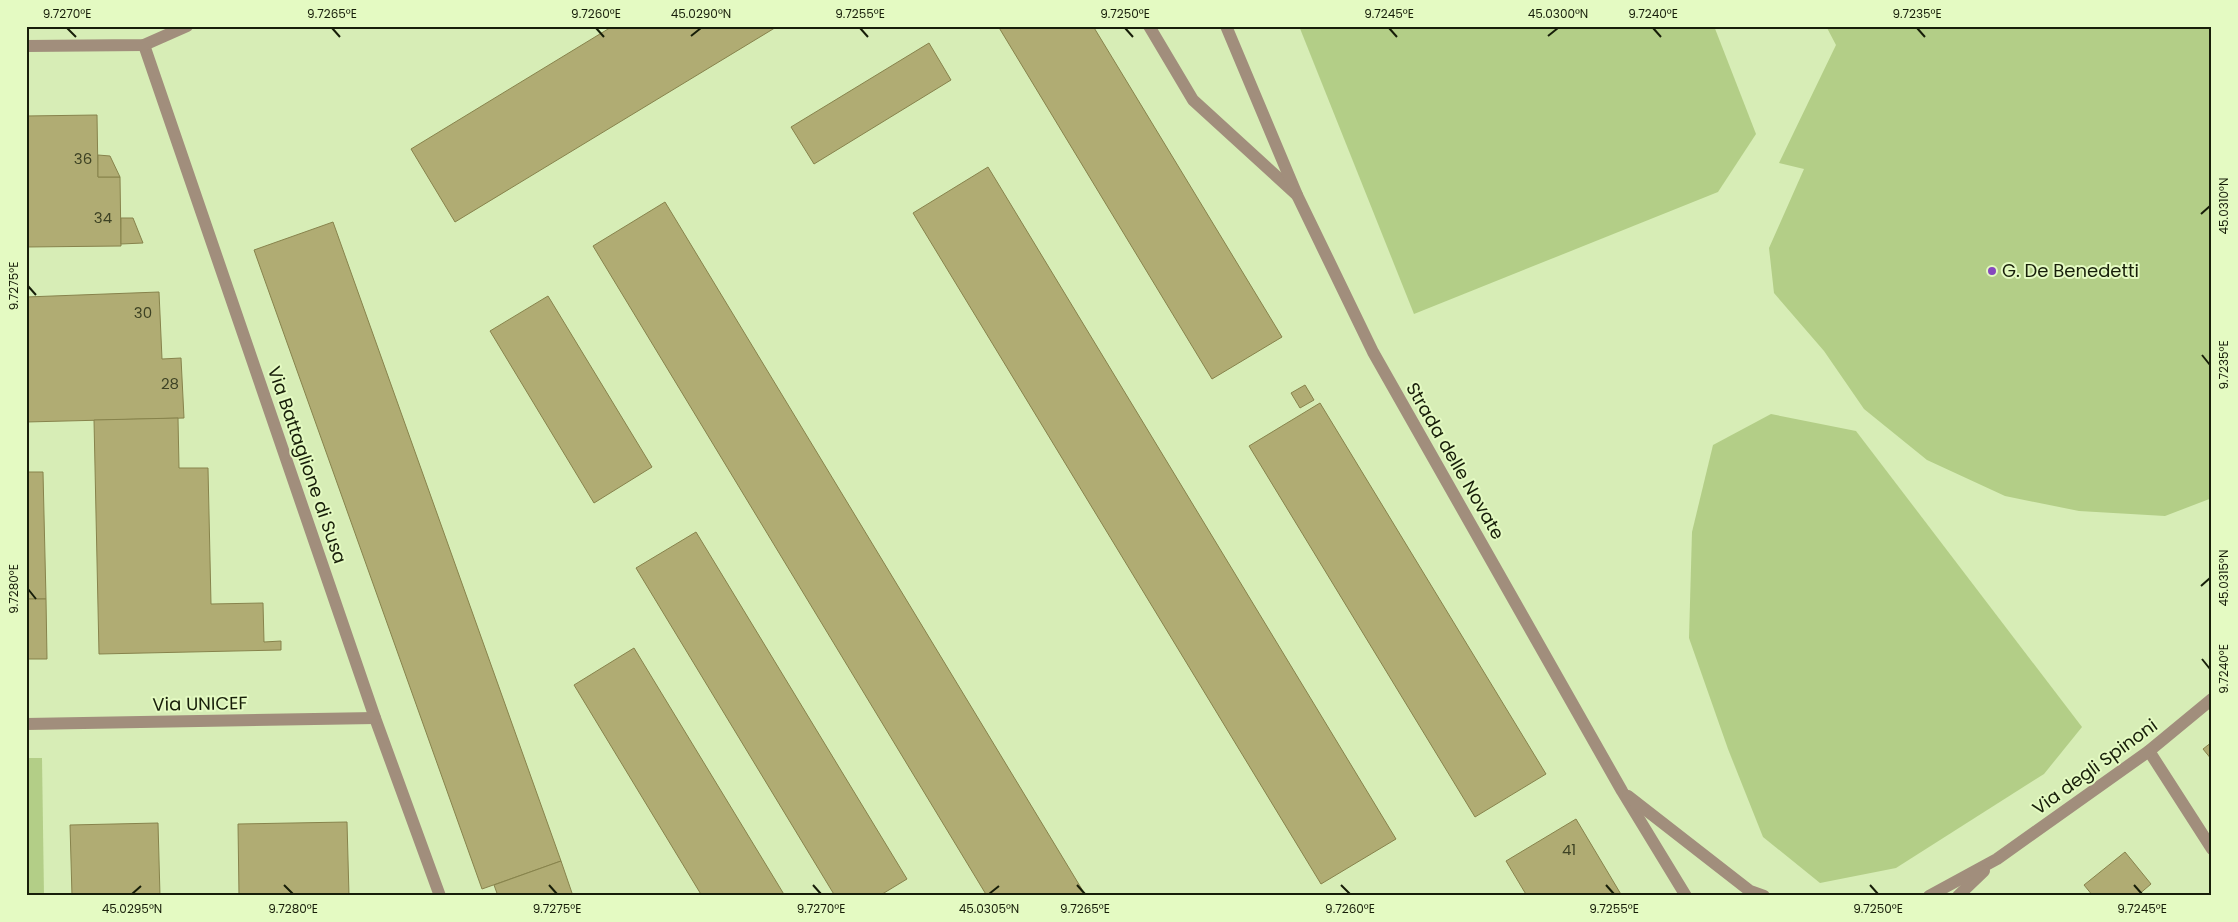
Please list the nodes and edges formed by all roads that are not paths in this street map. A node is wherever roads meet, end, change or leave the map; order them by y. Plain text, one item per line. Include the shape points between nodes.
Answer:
1 (188, 26) edge
2 (1148, 26) edge
3 (1226, 26) edge
4 (144, 45) junction
5 (26, 46) edge
6 (1297, 195) junction
7 (2212, 699) edge
8 (375, 718) junction
9 (26, 724) edge
10 (2149, 750) junction
11 (1622, 791) junction
12 (2212, 849) edge
13 (1997, 859) junction
14 (440, 896) edge
15 (1686, 896) edge
16 (1764, 896) edge
17 (1929, 896) edge
18 (1958, 896) edge

1 - 4 street
2 - 6 street via 1193,100
3 - 6 street, Strada delle Novate
4 - 5 street
4 - 8 street, Via Battaglione di Susa
6 - 11 street, Strada delle Novate via 1373,352
7 - 10 street, Via degli Spinoni
8 - 9 street, Via UNICEF
8 - 14 street, Via Battaglione di Susa
10 - 12 street
10 - 13 street, Via degli Spinoni
11 - 15 street, Strada delle Novate
11 - 16 street via 1750,891
13 - 17 street, Via degli Spinoni
13 - 18 street, Via degli Spinoni

